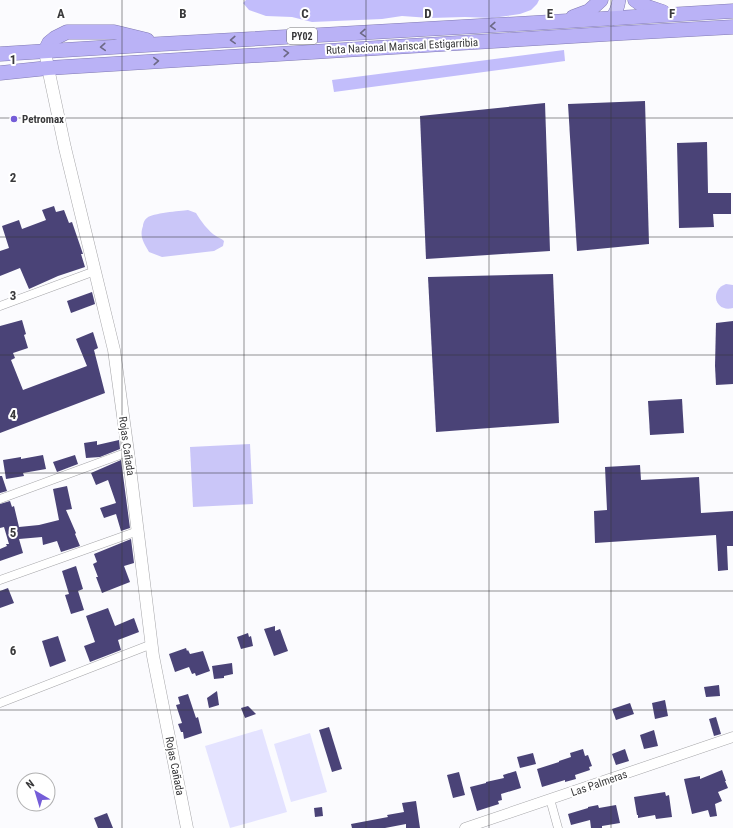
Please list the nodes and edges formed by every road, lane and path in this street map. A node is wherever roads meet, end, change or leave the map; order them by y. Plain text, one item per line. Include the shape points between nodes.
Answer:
1 (600, 0) edge
2 (611, 0) edge
3 (619, 0) edge
4 (636, 0) edge
5 (733, 11) edge
6 (675, 15) junction
7 (614, 17) junction
8 (560, 22) junction
9 (733, 27) edge
10 (718, 28) junction
11 (474, 42) junction
12 (45, 51) junction
13 (0, 54) edge
14 (48, 68) junction
15 (0, 73) edge
16 (95, 271) junction
17 (0, 306) edge
18 (128, 452) junction
19 (0, 499) edge
20 (138, 530) junction
21 (0, 580) edge
22 (152, 644) junction
23 (0, 703) edge
24 (733, 737) edge
25 (550, 799) junction
26 (187, 828) edge
27 (465, 828) edge
28 (558, 828) edge

1 - 8 highway via 590,11
2 - 7 main road
3 - 7 main road
4 - 6 highway via 642,5
5 - 6 highway, Ruta Nacional Mariscal Estigarribia / PY02
6 - 7 highway, Ruta Nacional Mariscal Estigarribia / PY02
7 - 8 highway, Ruta Nacional Mariscal Estigarribia / PY02
7 - 10 highway via 627,26 636,27 697,23
7 - 11 highway via 598,28 502,35
8 -> 12 highway, Ruta Nacional Mariscal Estigarribia / PY02
9 - 10 highway, Ruta Nacional Mariscal Estigarribia / PY02
10 - 11 highway, Ruta Nacional Mariscal Estigarribia / PY02
14 -> 11 highway, Ruta Nacional Mariscal Estigarribia / PY02
12 - 13 highway, Ruta Nacional Mariscal Estigarribia / PY02
12 - 14 main road, Rojas Cañada
14 - 15 highway, Ruta Nacional Mariscal Estigarribia / PY02
14 - 16 main road, Rojas Cañada
16 - 17 street
16 - 18 main road, Rojas Cañada via 114,350
18 - 19 street
18 - 20 main road, Rojas Cañada
20 - 21 street
20 - 22 main road, Rojas Cañada
22 - 23 street
22 - 26 main road, Rojas Cañada
24 - 25 street, Las Palmeras
25 - 27 street, Las Palmeras
25 - 28 street

